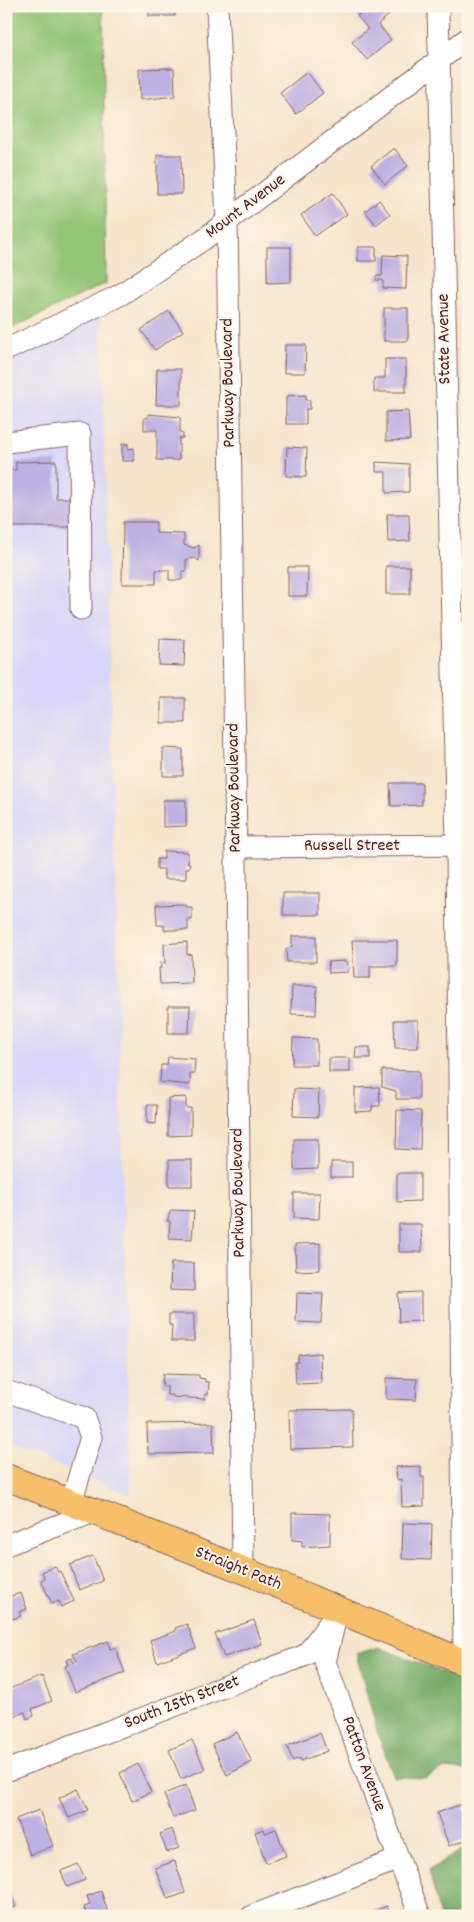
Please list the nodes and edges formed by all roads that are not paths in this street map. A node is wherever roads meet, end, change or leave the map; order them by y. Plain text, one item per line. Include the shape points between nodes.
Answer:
1 (217, 6) edge
2 (438, 6) edge
3 (468, 38) edge
4 (439, 59) junction
5 (227, 221) junction
6 (6, 350) edge
7 (6, 442) edge
8 (81, 609) dead end
9 (462, 845) edge
10 (236, 847) junction
11 (6, 1391) edge
12 (6, 1477) edge
13 (82, 1508) junction
14 (6, 1545) edge
15 (243, 1570) junction
16 (466, 1595) edge
17 (338, 1610) junction
18 (466, 1663) edge
19 (6, 1771) edge
20 (399, 1860) junction
21 (252, 1916) edge
22 (420, 1916) edge

1 - 5 street, Parkway Boulevard
2 - 4 street, State Avenue
3 - 4 street, Mount Avenue
4 - 5 street, Mount Avenue
4 - 9 street, State Avenue
5 - 6 street, Mount Avenue via 120,295
5 - 10 street, Parkway Boulevard
7 - 8 street via 80,434
9 - 10 street, Russell Street
9 - 16 street, State Avenue
10 - 15 street, Parkway Boulevard
11 - 13 street via 84,1418 91,1437
12 - 13 main road, Straight Path
13 - 14 street
13 - 15 main road, Straight Path
15 - 17 main road, Straight Path
16 - 18 street, State Avenue
17 - 18 main road, Straight Path
17 - 19 street, South 25th Street via 306,1655
17 - 20 street, Patton Avenue via 325,1662
20 - 21 street
20 - 22 street, Patton Avenue

